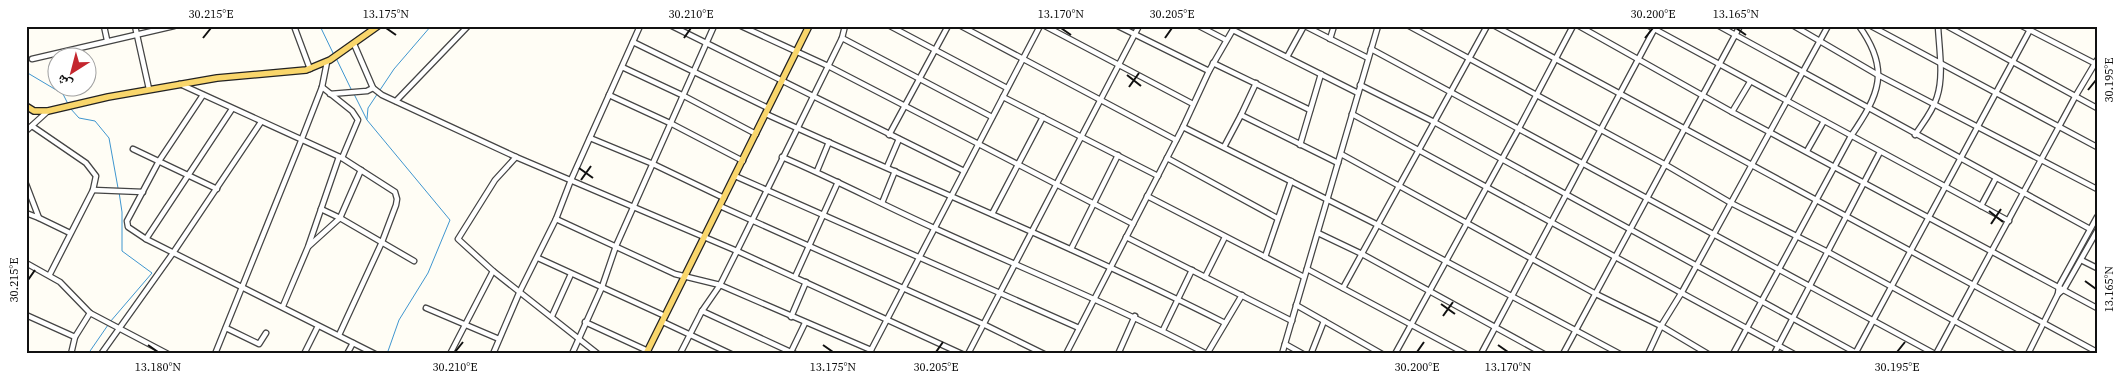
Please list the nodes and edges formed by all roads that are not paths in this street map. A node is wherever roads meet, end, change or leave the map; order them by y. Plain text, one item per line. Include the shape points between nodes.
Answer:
1 (104, 26) edge
2 (135, 26) edge
3 (174, 26) edge
4 (294, 26) edge
5 (378, 26) edge
6 (468, 26) edge
7 (640, 26) edge
8 (672, 26) edge
9 (714, 26) edge
10 (740, 26) edge
11 (809, 26) edge
12 (845, 26) edge
13 (890, 26) edge
14 (948, 26) edge
15 (1040, 26) edge
16 (1045, 26) edge
17 (1118, 26) edge
18 (1139, 26) edge
19 (1199, 26) edge
20 (1304, 26) edge
21 (1334, 26) edge
22 (1378, 26) edge
23 (1409, 26) edge
24 (1487, 26) edge
25 (1495, 26) edge
26 (1573, 26) edge
27 (1579, 26) edge
28 (1649, 26) edge
29 (1718, 26) edge
30 (1740, 26) edge
31 (1794, 26) edge
32 (1828, 26) edge
33 (1859, 26) edge
34 (1871, 26) edge
35 (1938, 26) edge
36 (2022, 26) edge
37 (962, 27) edge
38 (1948, 27) edge
39 (1234, 28) edge
40 (1655, 28) edge
41 (2031, 28) edge
42 (137, 34) junction
43 (1134, 35) junction
44 (1736, 36) junction
45 (842, 38) junction
46 (1330, 39) junction
47 (108, 40) junction
48 (1226, 40) junction
49 (1820, 41) junction
50 (633, 42) junction
51 (707, 43) junction
52 (354, 44) junction
53 (1371, 49) junction
54 (934, 50) junction
55 (796, 53) junction
56 (1287, 57) junction
57 (1368, 58) junction
58 (1470, 58) junction
59 (32, 59) dead end
60 (1023, 59) junction
61 (1639, 59) junction
62 (1555, 60) junction
63 (329, 61) junction
64 (2012, 62) junction
65 (2096, 62) edge
66 (1213, 63) junction
67 (1939, 64) junction
68 (1720, 65) junction
69 (828, 66) junction
70 (1117, 66) junction
71 (622, 67) junction
72 (310, 69) junction
73 (695, 71) junction
74 (1208, 71) junction
75 (1802, 73) junction
76 (1321, 74) junction
77 (1878, 74) junction
78 (920, 78) junction
79 (782, 82) junction
80 (1750, 82) junction
81 (1256, 83) junction
82 (180, 84) junction
83 (1360, 85) junction
84 (322, 87) junction
85 (1007, 88) junction
86 (148, 89) junction
87 (374, 90) junction
88 (1452, 92) junction
89 (1358, 93) junction
90 (1995, 93) junction
91 (202, 94) junction
92 (330, 94) junction
93 (1621, 94) junction
94 (1703, 94) junction
95 (609, 95) junction
96 (1537, 95) junction
97 (684, 96) junction
98 (813, 97) junction
99 (1003, 97) junction
100 (2075, 97) junction
101 (1100, 99) junction
102 (396, 101) junction
103 (1786, 101) junction
104 (1935, 103) junction
105 (1193, 104) junction
106 (904, 105) junction
107 (26, 106) edge
108 (2097, 108) edge
109 (232, 109) junction
110 (1310, 110) junction
111 (1869, 110) junction
112 (48, 111) junction
113 (767, 111) junction
114 (1732, 112) junction
115 (1352, 114) junction
116 (1240, 115) junction
117 (992, 117) junction
118 (1043, 117) junction
119 (1824, 121) junction
120 (261, 122) junction
121 (1434, 122) junction
122 (672, 124) junction
123 (32, 126) junction
124 (1978, 126) junction
125 (1183, 127) junction
126 (2059, 127) junction
127 (796, 128) junction
128 (1518, 130) junction
129 (1602, 130) junction
130 (1685, 130) junction
131 (26, 131) edge
132 (1769, 131) junction
133 (756, 134) junction
134 (889, 135) junction
135 (1915, 135) junction
136 (1081, 136) junction
137 (1851, 136) junction
138 (590, 138) junction
139 (899, 140) junction
140 (1176, 140) junction
141 (301, 141) junction
142 (829, 142) junction
143 (978, 144) junction
144 (1300, 145) junction
145 (1224, 147) junction
146 (2097, 148) edge
147 (133, 149) dead end
148 (1419, 150) junction
149 (1807, 152) junction
150 (1880, 152) junction
151 (1341, 154) junction
152 (1118, 155) junction
153 (516, 157) junction
154 (782, 157) junction
155 (340, 158) junction
156 (1166, 158) junction
157 (1960, 159) junction
158 (1502, 160) junction
159 (2041, 160) junction
160 (159, 161) junction
161 (742, 161) junction
162 (1338, 162) junction
163 (653, 164) junction
164 (1018, 164) junction
165 (1583, 164) junction
166 (1666, 165) junction
167 (1751, 165) junction
168 (1835, 166) junction
169 (887, 167) junction
170 (361, 170) junction
171 (895, 171) junction
172 (964, 171) junction
173 (817, 172) junction
174 (189, 175) junction
175 (736, 176) junction
176 (1158, 176) junction
177 (1996, 178) junction
178 (571, 180) junction
179 (1290, 181) junction
180 (838, 182) junction
181 (1865, 182) junction
182 (26, 184) edge
183 (1056, 184) junction
184 (1400, 186) junction
185 (1945, 187) junction
186 (1486, 188) junction
187 (216, 189) junction
188 (768, 189) junction
189 (2097, 189) edge
190 (93, 190) junction
191 (143, 192) junction
192 (2024, 193) junction
193 (1566, 195) junction
194 (1147, 196) junction
195 (950, 197) junction
196 (724, 198) junction
197 (1648, 198) junction
198 (1327, 199) junction
199 (1816, 201) junction
200 (882, 203) junction
201 (1094, 203) junction
202 (1731, 203) junction
203 (634, 206) junction
204 (720, 206) junction
205 (1981, 206) junction
206 (322, 209) junction
207 (26, 213) edge
208 (992, 214) junction
209 (823, 215) junction
210 (1847, 217) junction
211 (1928, 217) junction
212 (2097, 217) edge
213 (39, 218) junction
214 (340, 218) junction
215 (1277, 218) junction
216 (556, 219) junction
217 (752, 220) junction
218 (2009, 221) junction
219 (1466, 222) junction
220 (1551, 223) junction
221 (1133, 224) junction
222 (1378, 225) junction
223 (934, 228) junction
224 (1630, 229) junction
225 (2090, 229) junction
226 (1032, 231) junction
227 (2097, 231) edge
228 (70, 233) junction
229 (1318, 233) junction
230 (1714, 234) junction
231 (1225, 236) junction
232 (1797, 236) junction
233 (704, 237) junction
234 (1126, 237) junction
235 (146, 239) junction
236 (382, 242) junction
237 (809, 245) junction
238 (616, 246) junction
239 (308, 247) junction
240 (1071, 249) junction
241 (737, 251) junction
242 (1992, 251) junction
243 (1828, 252) junction
244 (1910, 252) junction
245 (173, 253) junction
246 (1362, 254) junction
247 (919, 257) junction
248 (1265, 257) junction
249 (1616, 257) junction
250 (538, 258) junction
251 (1531, 259) junction
252 (1446, 260) junction
253 (2081, 260) junction
254 (414, 261) dead end
255 (26, 263) edge
256 (1015, 264) junction
257 (1697, 266) junction
258 (1110, 267) junction
259 (2097, 268) edge
260 (1307, 269) junction
261 (492, 270) junction
262 (1192, 270) junction
263 (1779, 270) junction
264 (50, 274) junction
265 (570, 274) junction
266 (1205, 276) junction
267 (684, 277) junction
268 (795, 277) junction
269 (1304, 277) junction
270 (806, 282) junction
271 (720, 285) junction
272 (1810, 286) junction
273 (1973, 286) junction
274 (2059, 286) junction
275 (243, 287) junction
276 (602, 287) junction
277 (1892, 287) junction
278 (903, 288) junction
279 (1343, 288) junction
280 (2064, 289) junction
281 (520, 291) junction
282 (1429, 291) junction
283 (1682, 292) junction
284 (999, 293) junction
285 (1596, 294) junction
286 (2058, 294) junction
287 (1242, 295) junction
288 (1512, 296) junction
289 (1094, 298) junction
290 (1178, 299) junction
291 (1762, 301) junction
292 (283, 306) junction
293 (1296, 306) junction
294 (426, 308) dead end
295 (2097, 308) edge
296 (702, 311) junction
297 (90, 313) junction
298 (26, 314) edge
299 (552, 316) junction
300 (1135, 316) junction
301 (791, 317) junction
302 (887, 318) junction
303 (1793, 318) junction
304 (664, 319) junction
305 (1874, 320) junction
306 (1954, 320) junction
307 (1292, 321) junction
308 (1324, 321) junction
309 (585, 322) junction
310 (804, 323) junction
311 (1225, 323) junction
312 (2044, 323) junction
313 (467, 324) junction
314 (983, 324) junction
315 (1411, 324) junction
316 (318, 326) junction
317 (1661, 326) junction
318 (118, 327) junction
319 (226, 328) junction
320 (1079, 328) junction
321 (1495, 328) junction
322 (1747, 328) junction
323 (1162, 330) junction
324 (1576, 330) junction
325 (266, 332) dead end
326 (690, 334) junction
327 (339, 335) junction
328 (75, 337) junction
329 (579, 338) junction
330 (499, 339) junction
331 (353, 343) junction
332 (1285, 344) junction
333 (1778, 345) junction
334 (647, 352) edge
335 (870, 352) edge
336 (2097, 352) edge
337 (793, 353) edge
338 (1120, 353) edge
339 (1856, 353) edge
340 (71, 354) edge
341 (101, 354) edge
342 (168, 354) edge
343 (215, 354) edge
344 (304, 354) edge
345 (347, 354) edge
346 (375, 354) edge
347 (450, 354) edge
348 (493, 354) edge
349 (572, 354) edge
350 (598, 354) edge
351 (680, 354) edge
352 (732, 354) edge
353 (962, 354) edge
354 (968, 354) edge
355 (1044, 354) edge
356 (1066, 354) edge
357 (1207, 354) edge
358 (1282, 354) edge
359 (1303, 354) edge
360 (1311, 354) edge
361 (1382, 354) edge
362 (1395, 354) edge
363 (1466, 354) edge
364 (1481, 354) edge
365 (1544, 354) edge
366 (1563, 354) edge
367 (1620, 354) edge
368 (1648, 354) edge
369 (1708, 354) edge
370 (1733, 354) edge
371 (1774, 354) edge
372 (1794, 354) edge
373 (1936, 354) edge
374 (2015, 354) edge
375 (2028, 354) edge

1 - 47 street
2 - 42 street
3 - 42 street
4 - 72 street
5 - 52 main road
6 - 102 street
7 - 50 street
8 - 51 street
9 - 51 street
10 - 55 street
11 - 55 main road
12 - 45 street
13 - 54 street
14 - 54 street
15 - 60 street
16 - 70 street
17 - 43 street
18 - 43 street
19 - 48 street
20 - 46 street
20 - 56 street
21 - 46 street
22 - 53 street
23 - 58 street
24 - 58 street
25 - 62 street
26 - 62 street
27 - 61 street
28 - 40 street
29 - 44 street
30 - 44 street
31 - 49 street
32 - 49 street
33 - 77 street via 1876,53
34 - 67 street
35 - 67 street
36 - 41 street
37 - 60 street
38 - 64 street
39 - 48 street
39 - 56 street
40 - 61 street
40 - 68 street
41 - 64 street
41 - 65 street
42 - 47 street
42 - 86 street
43 - 70 street
43 - 74 street
44 - 68 street
44 - 75 street
45 - 69 street
45 - 78 street
46 - 57 street
47 - 59 street
48 - 66 street
49 - 75 street
49 - 77 street
50 - 71 street
50 - 73 street
51 - 73 street
51 - 79 street
52 - 63 main road
52 - 87 street
53 - 57 street
53 - 88 street
54 - 78 street
54 - 85 street
55 - 69 street
55 - 79 main road
56 - 76 street
57 - 83 street
58 - 88 street
58 - 96 street
60 - 85 street
60 - 101 street
61 - 93 street
61 - 94 street
62 - 93 street
62 - 96 street
63 - 72 main road
63 - 84 street
64 - 90 street
64 - 100 street
65 - 100 street
66 - 74 street
66 - 81 street
67 - 90 street
67 - 104 street
68 - 80 street
68 - 94 street
69 - 98 street
69 - 106 street
70 - 101 street
70 - 105 street
71 - 95 street
71 - 97 street
72 - 82 main road
73 - 97 street
73 - 113 street
74 - 105 street
75 - 103 street
75 - 111 street
76 - 89 street
76 - 110 street
77 - 104 street
77 - 111 street
78 - 106 street
78 - 117 street
79 - 98 street
79 - 113 main road
80 - 103 street
80 - 114 street
81 - 110 street
81 - 116 street
82 - 86 main road
82 - 91 street
83 - 89 street
83 - 121 street
84 - 92 street
84 - 141 street
85 - 99 street
86 - 112 main road
87 - 92 street
87 - 102 street
88 - 121 street
88 - 128 street
89 - 115 street
90 - 124 street
90 - 126 street
91 - 109 street
91 - 160 street
92 - 155 street via 352,111 358,120
93 - 129 street
93 - 130 street
94 - 114 street
94 - 130 street
95 - 122 street
95 - 138 street
96 - 128 street
96 - 129 street
97 - 122 street
97 - 133 street
98 - 127 street
98 - 134 street
99 - 117 street
99 - 118 street
100 - 108 street
100 - 126 street
101 - 136 street
101 - 140 street
102 - 153 street
103 - 119 street
103 - 132 street
104 - 124 street
104 - 135 street
105 - 125 street
106 - 134 street
106 - 143 street
107 - 112 main road via 34,111
109 - 120 street
109 - 174 street
110 - 144 street
111 - 135 street
111 - 137 street
112 - 123 street
113 - 127 street
113 - 133 main road
114 - 132 street
115 - 148 street
115 - 151 street
116 - 144 street
116 - 145 street
117 - 143 street
118 - 136 street
118 - 164 street
119 - 137 street
119 - 149 street
120 - 141 street
120 - 187 street
121 - 148 street
121 - 158 street
122 - 161 street
122 - 163 street
123 - 131 street
123 - 190 street via 86,163 96,176
124 - 157 street
124 - 159 street
125 - 140 street
125 - 145 street
126 - 146 street
126 - 159 street
127 - 142 street
127 - 154 street
128 - 158 street
128 - 165 street
129 - 165 street
129 - 166 street
130 - 166 street
130 - 167 street
132 - 149 street
132 - 167 street
133 - 161 main road
134 - 139 street
135 - 157 street
136 - 152 street
136 - 183 street
137 - 150 street
137 - 168 street
138 - 163 street
138 - 178 street
139 - 169 street
139 - 172 street
140 - 156 street
141 - 155 street
141 - 275 street
142 - 169 street
142 - 173 street
143 - 164 street
143 - 172 street
144 - 162 street
145 - 179 street
147 - 160 street
148 - 184 street
148 - 186 street
149 - 168 street
150 - 181 street
150 - 185 street
151 - 162 street
151 - 184 street
152 - 176 street
152 - 201 street
153 - 178 street
153 - 261 street via 494,180 458,239
154 - 173 street
154 - 188 street
155 - 170 street
155 - 206 street
156 - 176 street
156 - 215 street
157 - 177 street
157 - 185 street
158 - 186 street
158 - 193 street
159 - 189 street
159 - 192 street
160 - 174 street
160 - 191 street
161 - 175 main road
162 - 198 street
163 - 196 street
163 - 203 street
164 - 183 street
164 - 208 street
165 - 193 street
165 - 197 street
166 - 197 street
166 - 202 street
167 - 199 street
167 - 202 street
168 - 181 street
168 - 199 street
169 - 171 street
170 - 214 street
170 - 236 street via 395,192 397,198
171 - 195 street
171 - 200 street
172 - 195 street
173 - 180 street
174 - 187 street
174 - 235 street
175 - 188 street
175 - 196 main road
176 - 194 street
177 - 192 street
177 - 205 street
178 - 203 street
178 - 216 street
179 - 198 street
179 - 215 street
180 - 200 street
180 - 209 street
181 - 210 street
181 - 211 street
182 - 213 street
183 - 201 street
183 - 226 street
184 - 219 street
184 - 222 street
185 - 205 street
185 - 211 street
186 - 219 street
186 - 220 street
187 - 245 street
188 - 209 street
188 - 217 street
190 - 191 street
190 - 228 street
191 - 235 street via 126,224
192 - 218 street
192 - 225 street
193 - 220 street
193 - 224 street
194 - 221 street
194 - 231 street
195 - 208 street
195 - 223 street
196 - 204 main road
197 - 224 street
197 - 230 street
198 - 222 street
198 - 229 street
199 - 210 street
199 - 232 street
200 - 223 street
201 - 221 street
201 - 240 street
202 - 230 street
202 - 232 street
203 - 233 street
203 - 238 street
204 - 217 street
204 - 233 main road
205 - 218 street
206 - 214 street
206 - 239 street
207 - 213 street
208 - 226 street
209 - 237 street
209 - 247 street
210 - 243 street
210 - 244 street
211 - 242 street
211 - 244 street
212 - 225 street
213 - 228 street
214 - 236 street
214 - 239 street
215 - 248 street
216 - 238 street
216 - 250 street
217 - 237 street
217 - 241 street
218 - 242 street
219 - 251 street
219 - 252 street
220 - 249 street
220 - 251 street
221 - 234 street
222 - 246 street
222 - 252 street
223 - 247 street
223 - 256 street
224 - 249 street
224 - 257 street
225 - 274 street
226 - 240 street
226 - 256 street
227 - 253 street
228 - 264 street
229 - 246 street
229 - 260 street
230 - 257 street
230 - 263 street
231 - 248 street
231 - 266 street
232 - 243 street
232 - 263 street
233 - 241 street
233 - 267 main road
234 - 258 street
234 - 262 street
235 - 245 street
236 - 254 street
236 - 327 street
237 - 268 street
237 - 278 street
238 - 267 street
238 - 276 street
239 - 292 street
240 - 258 street
241 - 268 street
241 - 271 street
242 - 273 street
242 - 274 street
243 - 272 street
243 - 277 street
244 - 273 street
244 - 277 street
245 - 275 street
245 - 318 street
246 - 279 street
246 - 282 street
247 - 278 street
247 - 284 street
248 - 269 street
249 - 283 street
249 - 285 street
250 - 265 street
250 - 281 street
251 - 285 street
251 - 288 street
252 - 282 street
252 - 288 street
253 - 259 street
253 - 280 street
255 - 264 street
256 - 284 street
256 - 289 street
257 - 283 street
257 - 291 street
258 - 289 street
258 - 290 street
260 - 269 street
260 - 279 street
261 - 281 street
261 - 313 street
262 - 266 street
262 - 290 street
263 - 272 street
263 - 291 street
264 - 297 street
265 - 276 street
265 - 299 street
266 - 287 street
267 - 271 street
267 - 304 main road
268 - 270 street
269 - 293 street
270 - 301 street
270 - 302 street
271 - 296 street
271 - 301 street
272 - 303 street
272 - 305 street
273 - 306 street
273 - 312 street
274 - 280 street
274 - 286 street
275 - 292 street
275 - 319 street
276 - 304 street
276 - 309 street
277 - 305 street
277 - 306 street
278 - 302 street
278 - 314 street
279 - 315 street
280 - 286 street
280 - 295 street
281 - 299 street
281 - 330 street
282 - 315 street
282 - 321 street
283 - 317 street
283 - 322 street
284 - 314 street
284 - 320 street
285 - 317 street
285 - 324 street
286 - 312 street
287 - 307 street
287 - 311 street
288 - 321 street
288 - 324 street
289 - 300 street
289 - 320 street
290 - 311 street
290 - 323 street
291 - 303 street
291 - 322 street
292 - 316 street
293 - 307 street
293 - 308 street
294 - 313 street
296 - 326 street
296 - 337 street
297 - 318 street
297 - 328 street
298 - 328 street
299 - 329 street
300 - 323 street
300 - 338 street
301 - 310 street
302 - 335 street
302 - 353 street
303 - 333 street
303 - 339 street
304 - 326 street
304 - 334 main road
305 - 339 street
305 - 373 street
306 - 373 street
306 - 374 street
307 - 332 street
308 - 360 street
308 - 361 street
309 - 329 street
309 - 334 street
310 - 335 street
310 - 337 street
311 - 357 street
312 - 336 street
312 - 375 street
313 - 330 street
313 - 347 street
314 - 354 street
314 - 355 street
315 - 362 street
315 - 363 street
316 - 327 street
316 - 344 street
317 - 368 street
317 - 369 street
318 - 341 street
318 - 342 street
319 - 325 street via 260,344
319 - 343 street
320 - 356 street
321 - 364 street
321 - 365 street
322 - 333 street
322 - 370 street
323 - 357 street
324 - 366 street
324 - 367 street
326 - 351 street
326 - 352 street
327 - 331 street
328 - 340 street
329 - 349 street
329 - 350 street
330 - 348 street
331 - 345 street
331 - 346 street
332 - 358 street
332 - 359 street
333 - 371 street
333 - 372 street

